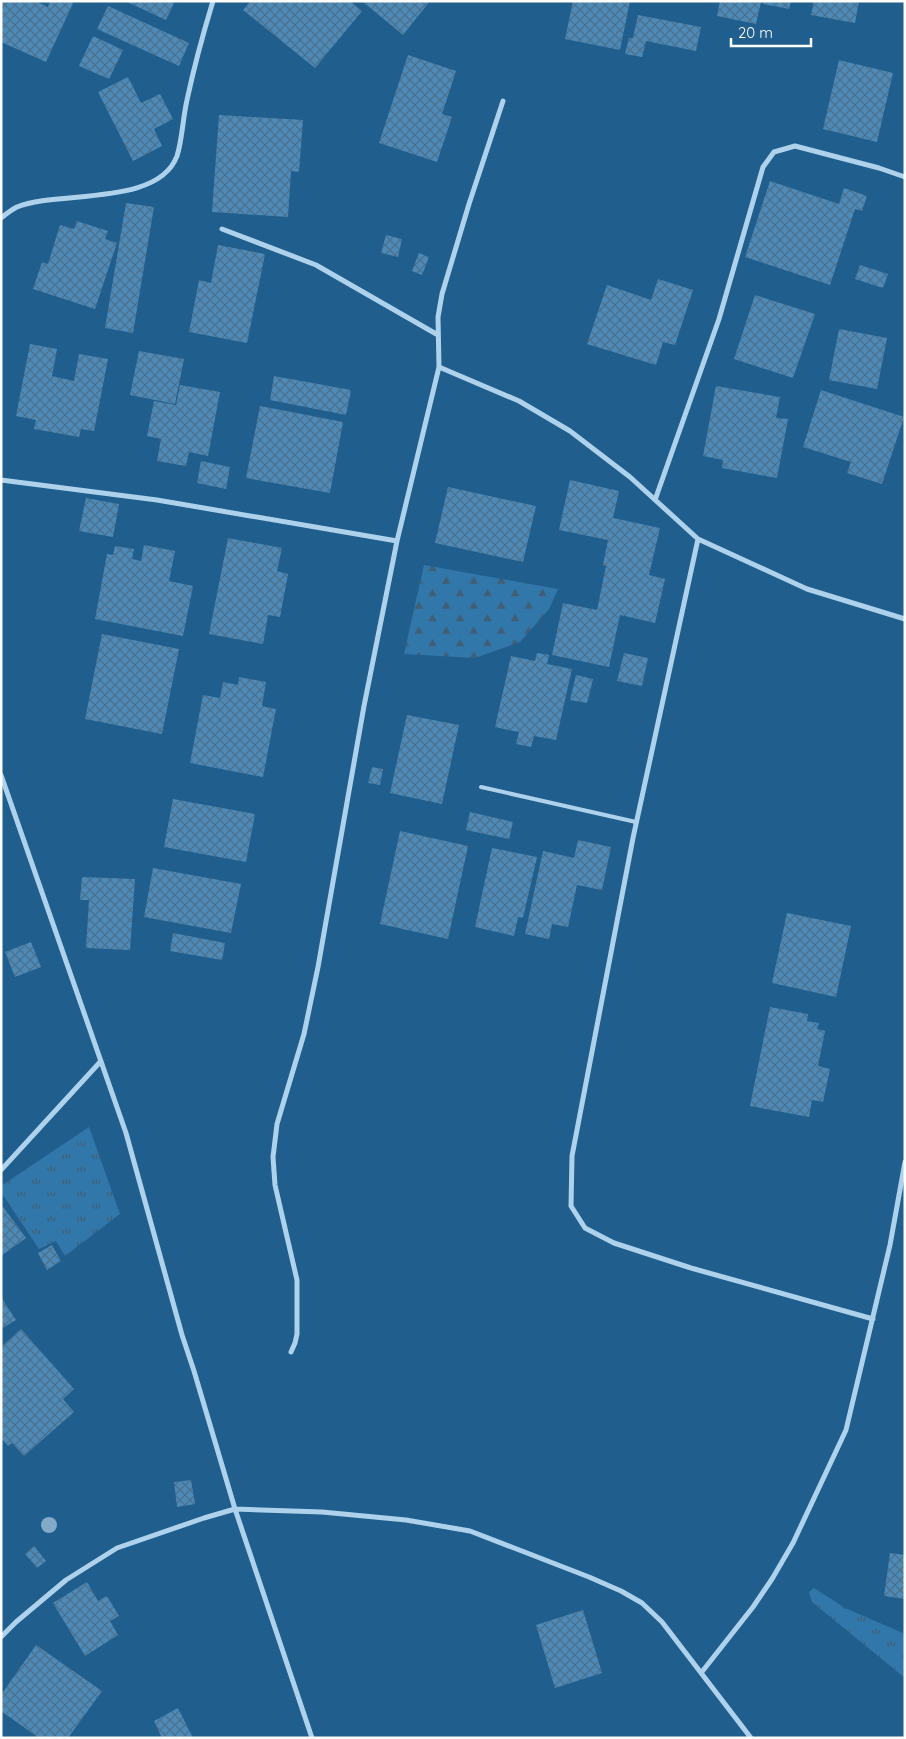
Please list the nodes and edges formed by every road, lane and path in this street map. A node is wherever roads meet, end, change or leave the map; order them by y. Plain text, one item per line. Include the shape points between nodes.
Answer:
1 (213, 1) edge
2 (503, 100) dead end
3 (905, 177) edge
4 (1, 218) edge
5 (222, 229) dead end
6 (438, 334) junction
7 (439, 367) junction
8 (1, 480) edge
9 (654, 500) junction
10 (698, 539) junction
11 (397, 541) junction
12 (905, 619) edge
13 (1, 775) edge
14 (481, 787) dead end
15 (636, 822) junction
16 (101, 1061) junction
17 (905, 1162) edge
18 (1, 1170) edge
19 (872, 1319) junction
20 (291, 1352) dead end
21 (235, 1509) junction
22 (1, 1637) edge
23 (701, 1673) junction
24 (312, 1738) edge
25 (751, 1738) edge

1 - 4 street via 191,80 177,157 169,169 156,181 126,191 16,207
2 - 6 street via 442,294
3 - 9 street via 794,146 774,152 763,167 719,319
5 - 6 street via 316,265
6 - 7 street
7 - 9 street via 519,401 570,431 630,477
7 - 11 street
8 - 11 street via 157,500
9 - 10 street
10 - 12 street via 807,589
10 - 15 street
11 - 20 street via 318,967 304,1034 277,1124 273,1157 275,1185 297,1280 297,1334
13 - 16 street
14 - 15 lane
15 - 19 street via 572,1156 570,1206 585,1228 614,1243
16 - 18 street
16 - 21 street via 126,1133
17 - 19 street
19 - 23 street via 846,1430 793,1543 753,1607
21 - 22 street via 118,1548 66,1580
21 - 23 street via 406,1520 470,1532 589,1577 642,1603 662,1622
21 - 24 street
23 - 25 street

